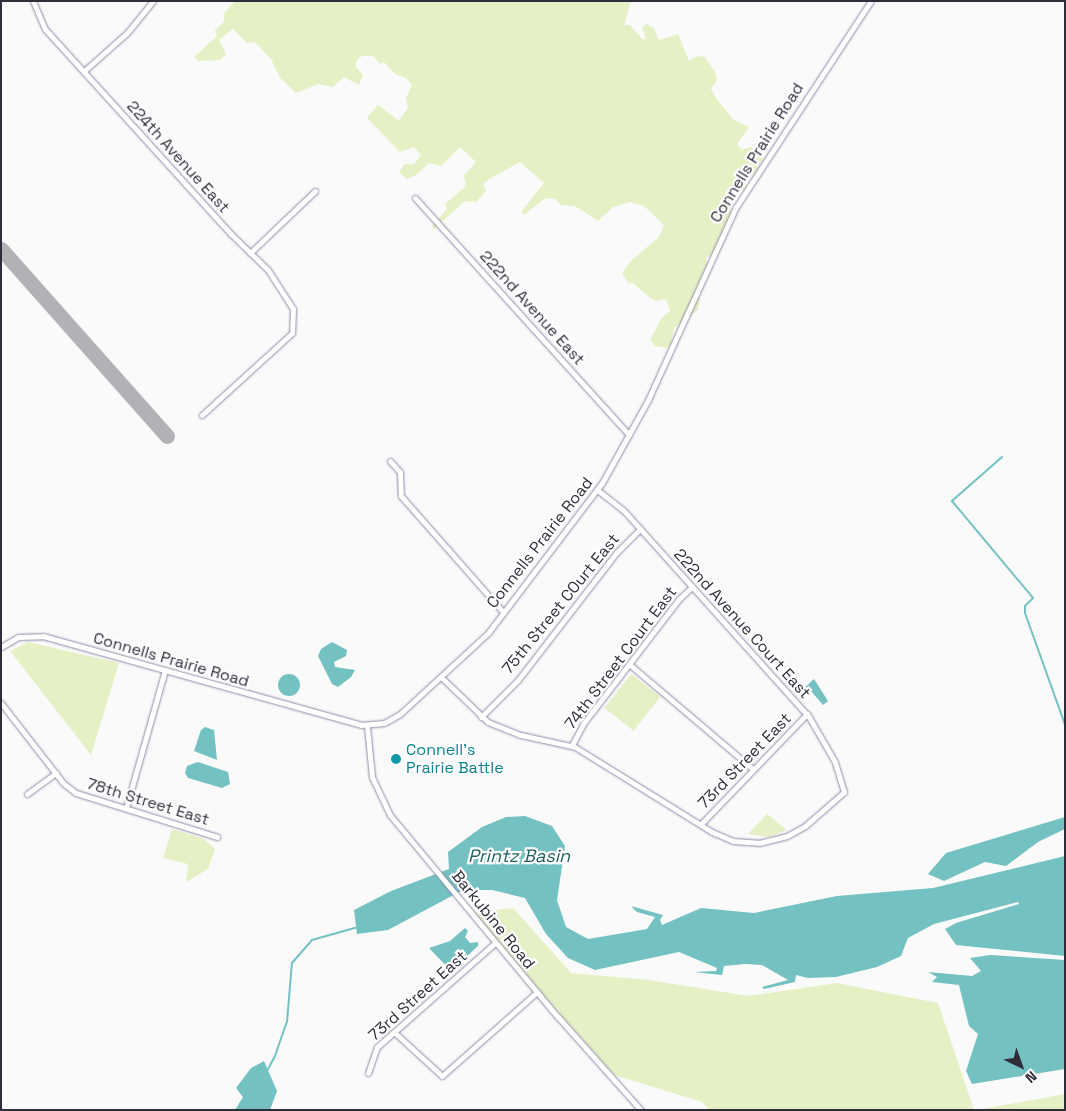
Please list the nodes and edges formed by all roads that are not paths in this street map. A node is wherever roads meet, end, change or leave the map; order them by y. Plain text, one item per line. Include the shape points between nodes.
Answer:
1 (33, 1) edge
2 (153, 1) edge
3 (871, 1) edge
4 (84, 71) junction
5 (316, 191) dead end
6 (415, 198) dead end
7 (250, 254) junction
8 (202, 415) dead end
9 (629, 435) junction
10 (390, 461) dead end
11 (597, 490) junction
12 (640, 529) junction
13 (692, 587) junction
14 (503, 612) junction
15 (1, 647) edge
16 (629, 664) junction
17 (165, 670) junction
18 (441, 678) junction
19 (1, 703) edge
20 (806, 714) junction
21 (481, 717) junction
22 (367, 726) junction
23 (572, 745) junction
24 (753, 769) junction
25 (56, 773) junction
26 (27, 794) dead end
27 (126, 808) junction
28 (701, 824) junction
29 (217, 837) dead end
30 (495, 943) junction
31 (537, 992) junction
32 (394, 1032) junction
33 (368, 1074) dead end
34 (641, 1110) edge

1 - 4 street, 224th Avenue East via 45,29
2 - 4 street via 127,33
3 - 9 street, Connells Prairie Road via 736,207
4 - 7 street, 224th Avenue East
5 - 7 street
6 - 9 street, 222nd Avenue East
7 - 8 street, 224th Avenue East via 268,270 289,302 294,314 292,333
9 - 11 street, Connells Prairie Road
10 - 14 street via 400,472 401,496
11 - 12 street, 222nd Avenue Court East via 618,505
11 - 14 street, Connells Prairie Road
12 - 13 street, 222nd Avenue Court East
12 - 21 street, 75th Street COurt East via 617,552 518,680
13 - 16 street, 74th Street Court East via 678,599
13 - 20 street, 222nd Avenue Court East
14 - 18 street, Connells Prairie Road via 488,632
15 - 17 street, Connells Prairie Road via 18,637 43,636
16 - 23 street, 74th Street Court East via 583,724
16 - 24 street
17 - 22 street, Connells Prairie Road
17 - 27 street
18 - 21 street
18 - 22 street, Connells Prairie Road via 400,714 384,723
19 - 25 street, 78th Street East
20 - 24 street, 73rd Street East
20 - 28 street, 222nd Avenue Court East via 827,745 844,792 797,831 777,840 750,844 726,838
21 - 23 street via 514,733
22 - 30 street, Barkubine Road via 368,755 379,798
23 - 28 street
24 - 28 street, 73rd Street East
25 - 26 street
25 - 27 street, 78th Street East via 76,793
27 - 29 street, 78th Street East
30 - 31 street, Barkubine Road
30 - 32 street, 73rd Street East
31 - 32 street via 442,1076
31 - 34 street, Barkubine Road
32 - 33 street, 73rd Street East via 377,1047

